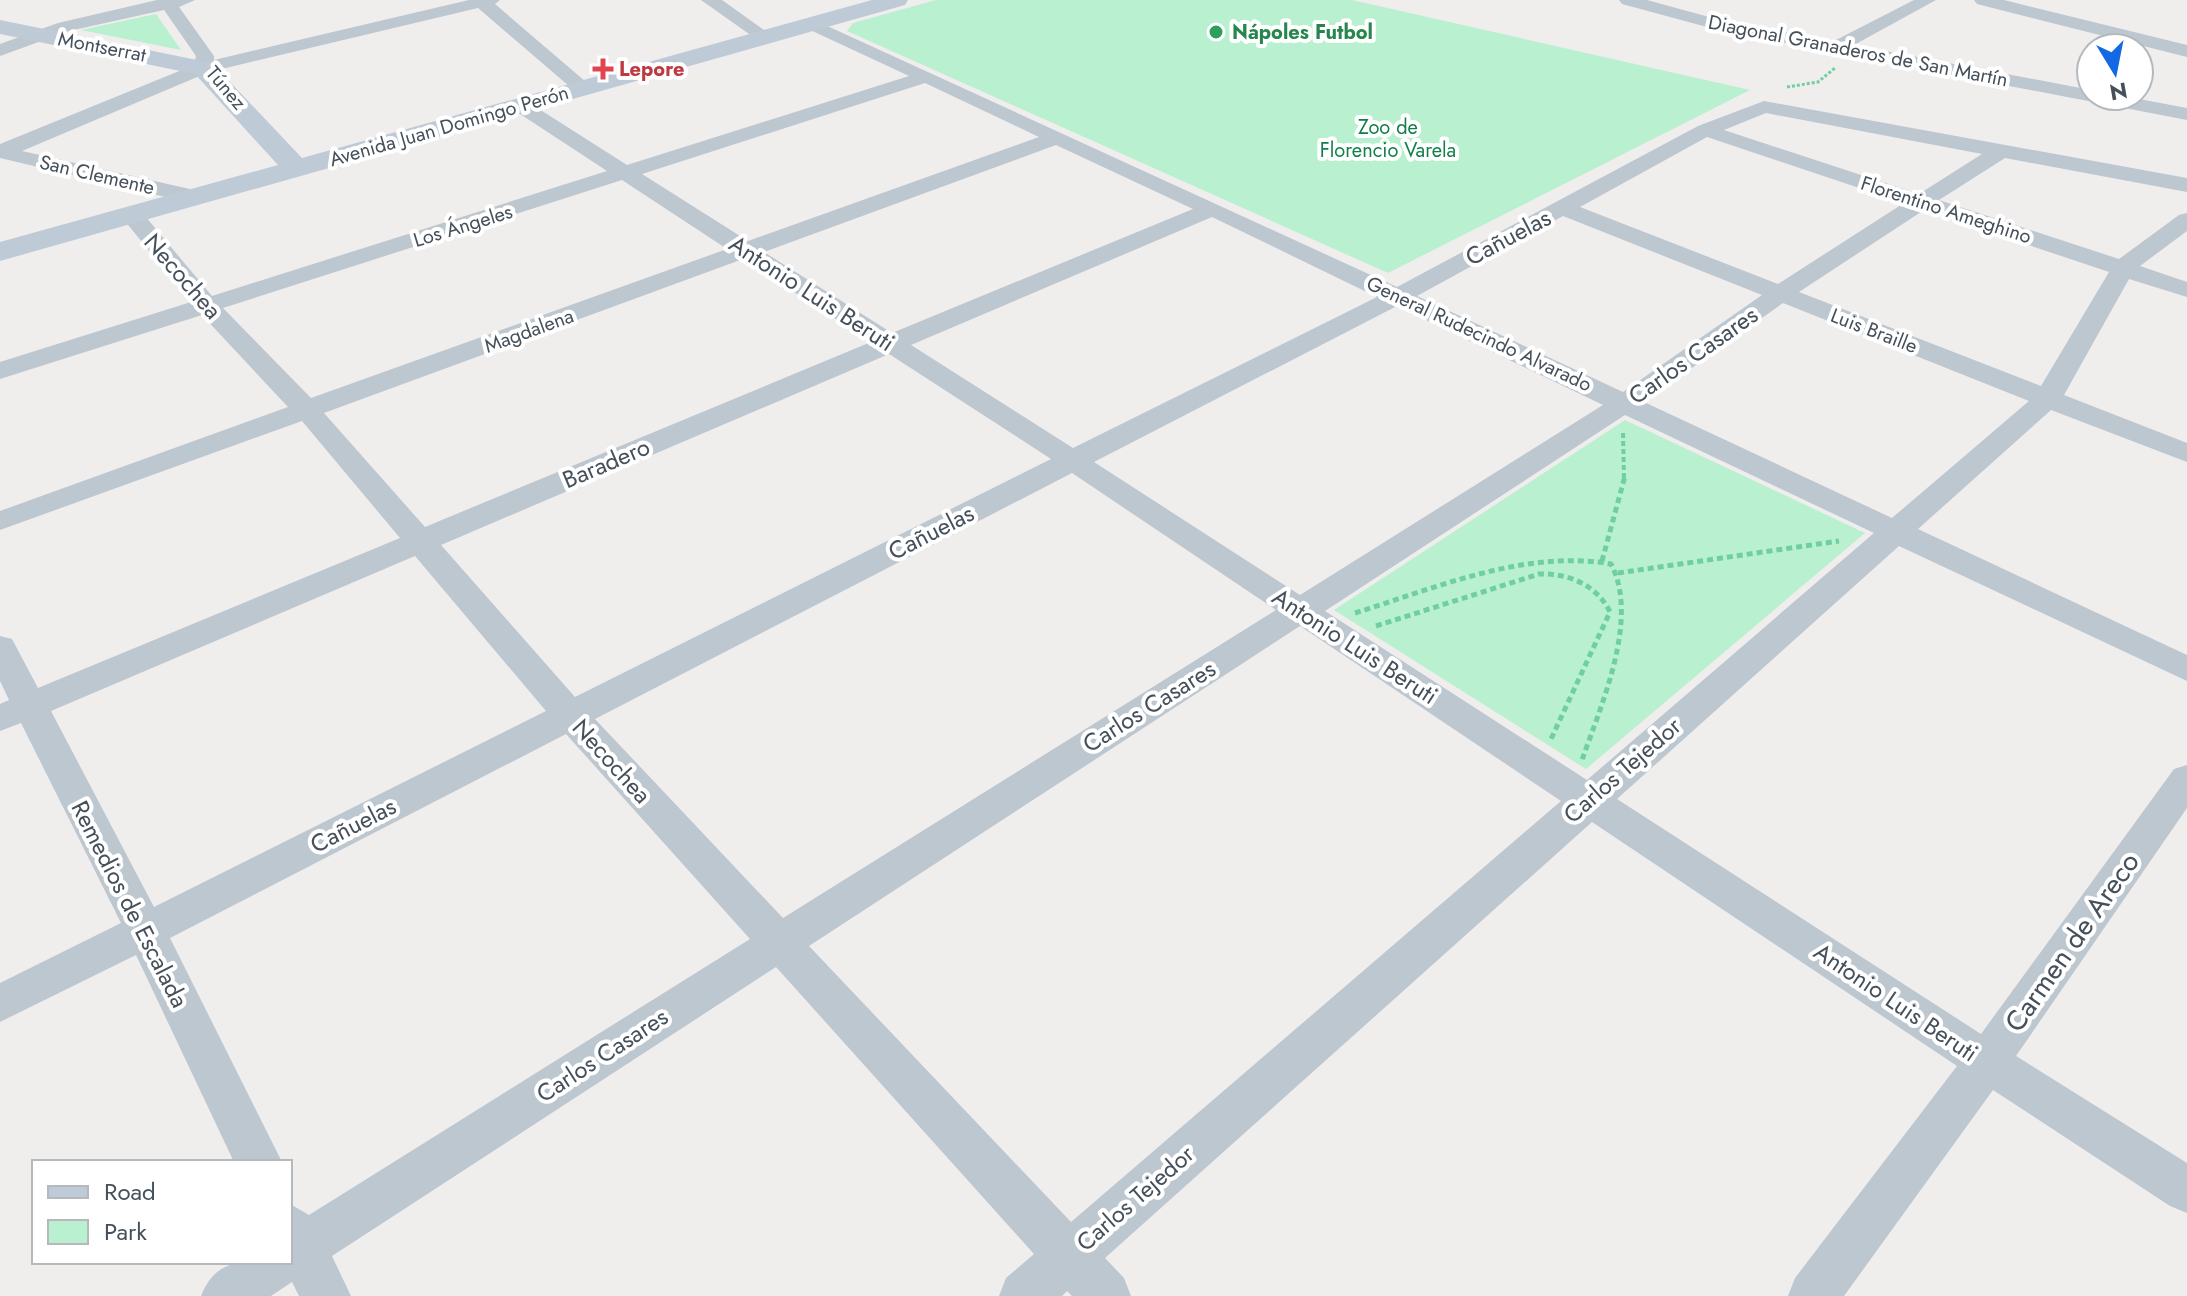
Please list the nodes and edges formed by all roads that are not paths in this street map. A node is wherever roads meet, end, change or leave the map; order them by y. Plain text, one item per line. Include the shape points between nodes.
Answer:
1 (710, 0) edge
2 (897, 0) edge
3 (1628, 0) edge
4 (1927, 0) edge
5 (1983, 0) edge
6 (174, 1) edge
7 (484, 1) edge
8 (812, 24) junction
9 (0, 27) edge
10 (40, 35) junction
11 (765, 37) junction
12 (1835, 48) junction
13 (0, 50) edge
14 (2187, 51) edge
15 (203, 68) junction
16 (925, 77) junction
17 (583, 88) junction
18 (2075, 93) edge
19 (521, 106) junction
20 (2155, 108) edge
21 (2187, 114) edge
22 (1705, 130) junction
23 (1057, 137) junction
24 (2002, 150) junction
25 (0, 152) edge
26 (297, 169) junction
27 (626, 174) junction
28 (2187, 185) edge
29 (195, 197) junction
30 (1921, 202) junction
31 (1562, 208) junction
32 (1212, 209) junction
33 (132, 215) junction
34 (2187, 220) edge
35 (749, 251) junction
36 (0, 252) edge
37 (2123, 268) junction
38 (2187, 290) edge
39 (1780, 294) junction
40 (1398, 296) junction
41 (207, 306) junction
42 (889, 344) junction
43 (0, 371) edge
44 (2048, 398) junction
45 (1618, 408) junction
46 (308, 411) junction
47 (2187, 453) edge
48 (1073, 461) junction
49 (0, 521) edge
50 (1895, 533) junction
51 (420, 541) junction
52 (1320, 624) junction
53 (0, 647) edge
54 (2187, 669) edge
55 (15, 712) edge
56 (570, 715) junction
57 (2187, 779) edge
58 (1580, 793) junction
59 (145, 930) junction
60 (777, 943) junction
61 (0, 1004) edge
62 (1987, 1062) junction
63 (257, 1160) edge
64 (2187, 1190) edge
65 (292, 1247) edge
66 (292, 1251) edge
67 (1070, 1256) junction
68 (269, 1264) edge
69 (226, 1296) edge
70 (326, 1296) edge
71 (1024, 1296) edge
72 (1106, 1296) edge
73 (1813, 1296) edge

1 - 11 street
2 - 8 main road, Avenida Juan Domingo Perón
3 - 12 street, Diagonal Granaderos de San Martín via 1718,25
4 - 12 street
5 - 14 street
6 - 10 street
6 - 15 street, Túnez via 205,56
7 - 15 street
7 - 17 street
8 - 11 main road, Avenida Juan Domingo Perón
8 - 16 street, General Rudecindo Alvarado
9 - 10 main road, Montserrat
10 - 13 street
10 - 15 main road, Montserrat
11 - 17 main road, Avenida Juan Domingo Perón
12 - 18 street, Diagonal Granaderos de San Martín
15 - 25 street
15 - 26 main road, Túnez
16 - 23 street, General Rudecindo Alvarado
16 - 27 street, Los Ángeles
17 - 19 main road, Avenida Juan Domingo Perón
19 - 26 main road, Avenida Juan Domingo Perón
19 - 27 street, Antonio Luis Beruti
20 - 21 street, Diagonal Granaderos de San Martín
22 - 24 street, Cañuelas via 1764,107
22 - 30 street, Florentino Ameghino
22 - 31 street, Cañuelas
23 - 32 street, General Rudecindo Alvarado
23 - 35 street, Magdalena
24 - 28 street
24 - 30 street, Carlos Casares
25 - 29 street, San Clemente
26 - 29 main road, Avenida Juan Domingo Perón
27 - 35 street, Antonio Luis Beruti
27 - 41 street, Los Ángeles
29 - 33 main road, Avenida Juan Domingo Perón
30 - 37 street, Florentino Ameghino
30 - 39 street, Carlos Casares
31 - 39 street, Luis Braille
31 - 40 street, Cañuelas
32 - 40 street, General Rudecindo Alvarado
32 - 42 street, Baradero
33 - 36 main road, Avenida Juan Domingo Perón
33 - 41 street, Necochea
34 - 37 street, Carlos Tejedor
35 - 42 street, Antonio Luis Beruti
35 - 46 street, Magdalena
37 - 38 street, Florentino Ameghino
37 - 44 street, Carlos Tejedor
39 - 44 street, Luis Braille
39 - 45 street, Carlos Casares
40 - 45 street, General Rudecindo Alvarado
40 - 48 street, Cañuelas
41 - 43 street, Los Ángeles
41 - 46 street, Necochea
42 - 48 street, Antonio Luis Beruti
42 - 51 street, Baradero
44 - 47 street, Luis Braille
44 - 50 street, Carlos Tejedor
45 - 50 street, General Rudecindo Alvarado
45 - 52 street, Carlos Casares
46 - 49 street, Magdalena
46 - 51 street, Necochea
48 - 52 street, Antonio Luis Beruti
48 - 56 street, Cañuelas
50 - 54 street, General Rudecindo Alvarado
50 - 58 street, Carlos Tejedor
51 - 55 street, Baradero
51 - 56 street, Necochea
52 - 58 street, Antonio Luis Beruti
52 - 60 street, Carlos Casares
53 - 55 street, Remedios de Escalada
55 - 59 street, Remedios de Escalada
56 - 59 street, Cañuelas
56 - 60 street, Necochea
57 - 62 street, Carmen de Areco
58 - 62 street, Antonio Luis Beruti
58 - 67 street, Carlos Tejedor
59 - 61 street, Cañuelas
59 - 63 street, Remedios de Escalada
60 - 65 street, Carlos Casares
60 - 67 street, Necochea
62 - 64 street, Antonio Luis Beruti
62 - 73 street, Carmen de Areco
66 - 70 street
67 - 71 street, Carlos Tejedor
67 - 72 street, Necochea
68 - 69 street, Carlos Casares

